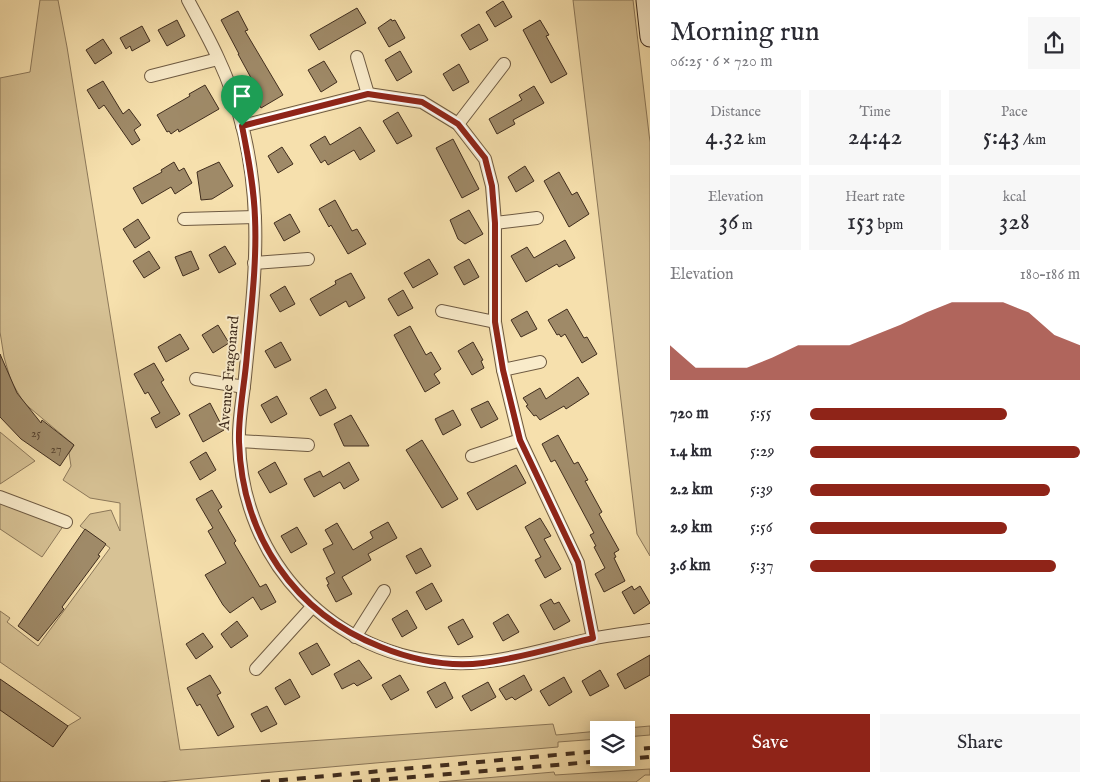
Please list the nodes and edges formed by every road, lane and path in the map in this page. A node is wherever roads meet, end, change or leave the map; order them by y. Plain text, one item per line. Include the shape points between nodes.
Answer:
1 (188, 0) edge
2 (646, 0) edge
3 (650, 37) edge
4 (357, 57) dead end
5 (218, 59) junction
6 (504, 64) dead end
7 (151, 76) dead end
8 (368, 94) junction
9 (458, 124) junction
10 (242, 126) junction
11 (255, 217) junction
12 (537, 218) dead end
13 (184, 219) dead end
14 (495, 223) junction
15 (308, 259) dead end
16 (254, 263) junction
17 (442, 311) dead end
18 (495, 322) junction
19 (540, 362) dead end
20 (503, 370) junction
21 (196, 380) dead end
22 (244, 387) junction
23 (520, 440) junction
24 (239, 441) junction
25 (308, 445) dead end
26 (472, 456) dead end
27 (0, 497) edge
28 (66, 522) dead end
29 (384, 591) dead end
30 (312, 607) junction
31 (650, 630) edge
32 (355, 637) junction
33 (593, 638) junction
34 (256, 669) dead end

1 - 5 street, Avenue Fragonard
2 - 3 main road
4 - 8 street
5 - 7 street
5 - 10 street, Avenue Fragonard
6 - 9 street
8 - 9 street via 422,102
8 - 10 street
9 - 14 street via 485,158 492,186
10 - 11 street, Avenue Fragonard
11 - 13 street
11 - 16 street, Avenue Fragonard
12 - 14 street
14 - 18 street
15 - 16 street
16 - 22 street, Avenue Fragonard
17 - 18 street
18 - 20 street
19 - 20 street
20 - 23 street
21 - 22 street
22 - 24 street, Avenue Fragonard
23 - 26 street
23 - 33 street via 578,562
24 - 25 street
24 - 30 street, Avenue Fragonard via 242,478 258,532 272,558
27 - 28 street
29 - 32 street
30 - 32 street, Avenue Fragonard
30 - 34 street
31 - 33 street, Avenue Fragonard
32 - 33 street, Avenue Fragonard via 419,660 453,663 483,663

